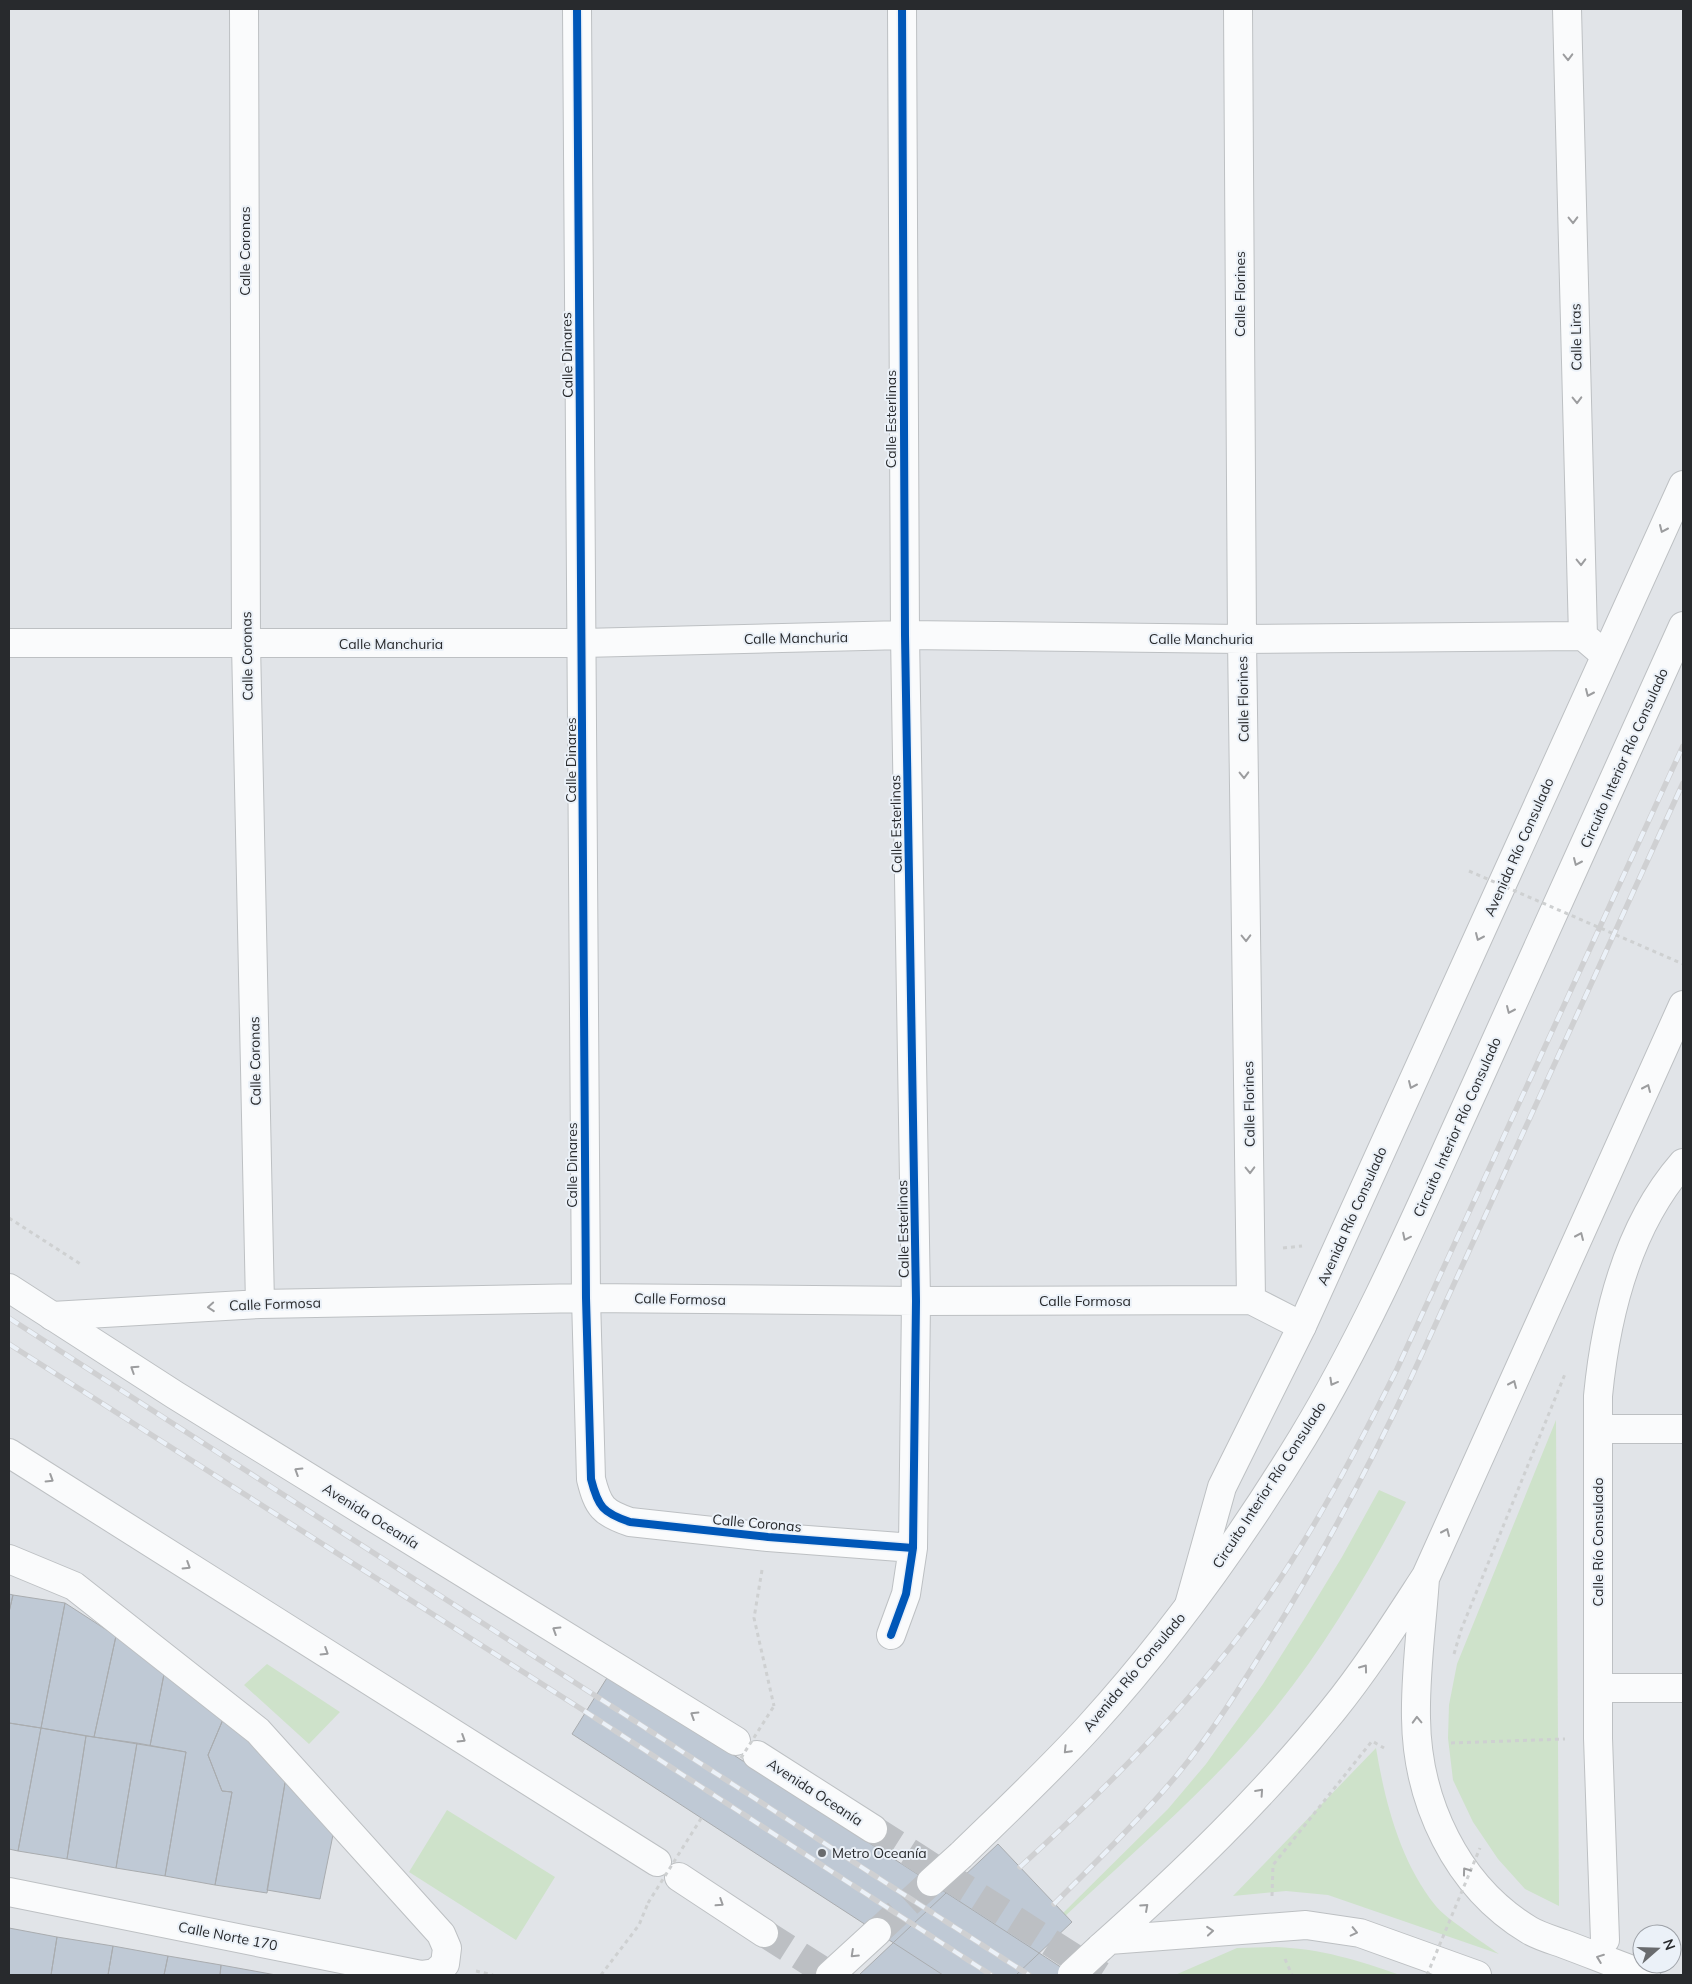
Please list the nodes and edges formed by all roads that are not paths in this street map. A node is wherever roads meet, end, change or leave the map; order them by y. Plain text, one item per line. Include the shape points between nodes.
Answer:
1 (244, 9) edge
2 (577, 9) edge
3 (902, 9) edge
4 (1238, 9) edge
5 (1567, 9) edge
6 (1683, 485) edge
7 (1683, 626) edge
8 (905, 635) junction
9 (1583, 636) junction
10 (1242, 639) junction
11 (9, 643) edge
12 (582, 643) junction
13 (246, 644) junction
14 (1606, 655) junction
15 (1683, 1006) edge
16 (1673, 1049) edge
17 (1683, 1163) edge
18 (9, 1288) edge
19 (586, 1298) junction
20 (1252, 1300) junction
21 (916, 1301) junction
22 (260, 1304) junction
23 (52, 1316) junction
24 (1302, 1326) junction
25 (1598, 1429) junction
26 (1683, 1429) edge
27 (9, 1453) edge
28 (602, 1509) joint
29 (913, 1548) junction
30 (9, 1559) edge
31 (1426, 1576) junction
32 (1189, 1606) junction
33 (891, 1635) dead end
34 (1599, 1688) junction
35 (1683, 1688) edge
36 (873, 1829) tunnel mouth
37 (657, 1862) dead end
38 (679, 1876) dead end
39 (932, 1882) tunnel mouth
40 (9, 1892) edge
41 (878, 1932) tunnel mouth
42 (764, 1933) tunnel mouth
43 (1605, 1940) dead end
44 (1104, 1944) junction
45 (1072, 1974) edge
46 (830, 1975) edge
47 (1478, 1975) edge
48 (1646, 1975) edge

1 - 13 main road, Calle Coronas
2 - 12 main road, Calle Dinares
3 - 8 main road, Calle Esterlinas
4 - 10 main road, Calle Florines
5 -> 9 main road, Calle Liras
6 -> 14 main road, Avenida Río Consulado
7 -> 32 main road, Circuito Interior Río Consulado via 1357,1341 1304,1436
8 - 10 main road, Calle Manchuria
8 - 12 main road, Calle Manchuria
8 - 21 main road, Calle Esterlinas
9 - 10 main road, Calle Manchuria
9 - 14 main road
10 -> 20 main road, Calle Florines
11 - 13 main road, Calle Manchuria
12 - 13 main road, Calle Manchuria
12 - 19 main road, Calle Dinares
13 - 22 main road, Calle Coronas
14 -> 24 main road, Avenida Río Consulado
15 - 16 main road
31 -> 16 main road
17 - 25 main road, Calle Río Consulado via 1653,1204 1621,1278 1602,1357
18 - 23 main road, Avenida Oceanía
19 - 21 main road, Calle Formosa
19 - 22 main road, Calle Formosa
19 - 28 main road, Calle Dinares via 591,1479
20 - 21 main road, Calle Formosa
20 - 24 main road, Calle Formosa
21 - 29 main road, Calle Esterlinas
22 -> 23 main road, Calle Formosa
36 -> 23 main road, Avenida Oceanía
24 - 32 main road, Avenida Río Consulado via 1222,1487
25 - 26 main road
25 - 34 main road, Calle Río Consulado
27 -> 37 main road
28 - 29 main road, Calle Coronas via 630,1522
29 - 33 main road, Calle Esterlinas via 906,1594
30 - 40 main road, Calle Norte 170 via 74,1586 258,1731 441,1934 447,1948 445,1964 435,1973 421,1975
44 -> 31 main road via 1193,1864 1294,1755 1333,1710
48 -> 31 main road via 1530,1931 1474,1882 1452,1852 1426,1791 1416,1718
32 -> 39 main road, Avenida Río Consulado, bridge via 1088,1728
34 - 35 main road
34 - 43 main road, Calle Río Consulado
38 -> 42 main road
41 -> 46 main road
44 - 45 main road, bridge
44 -> 47 main road via 1306,1925 1360,1934

